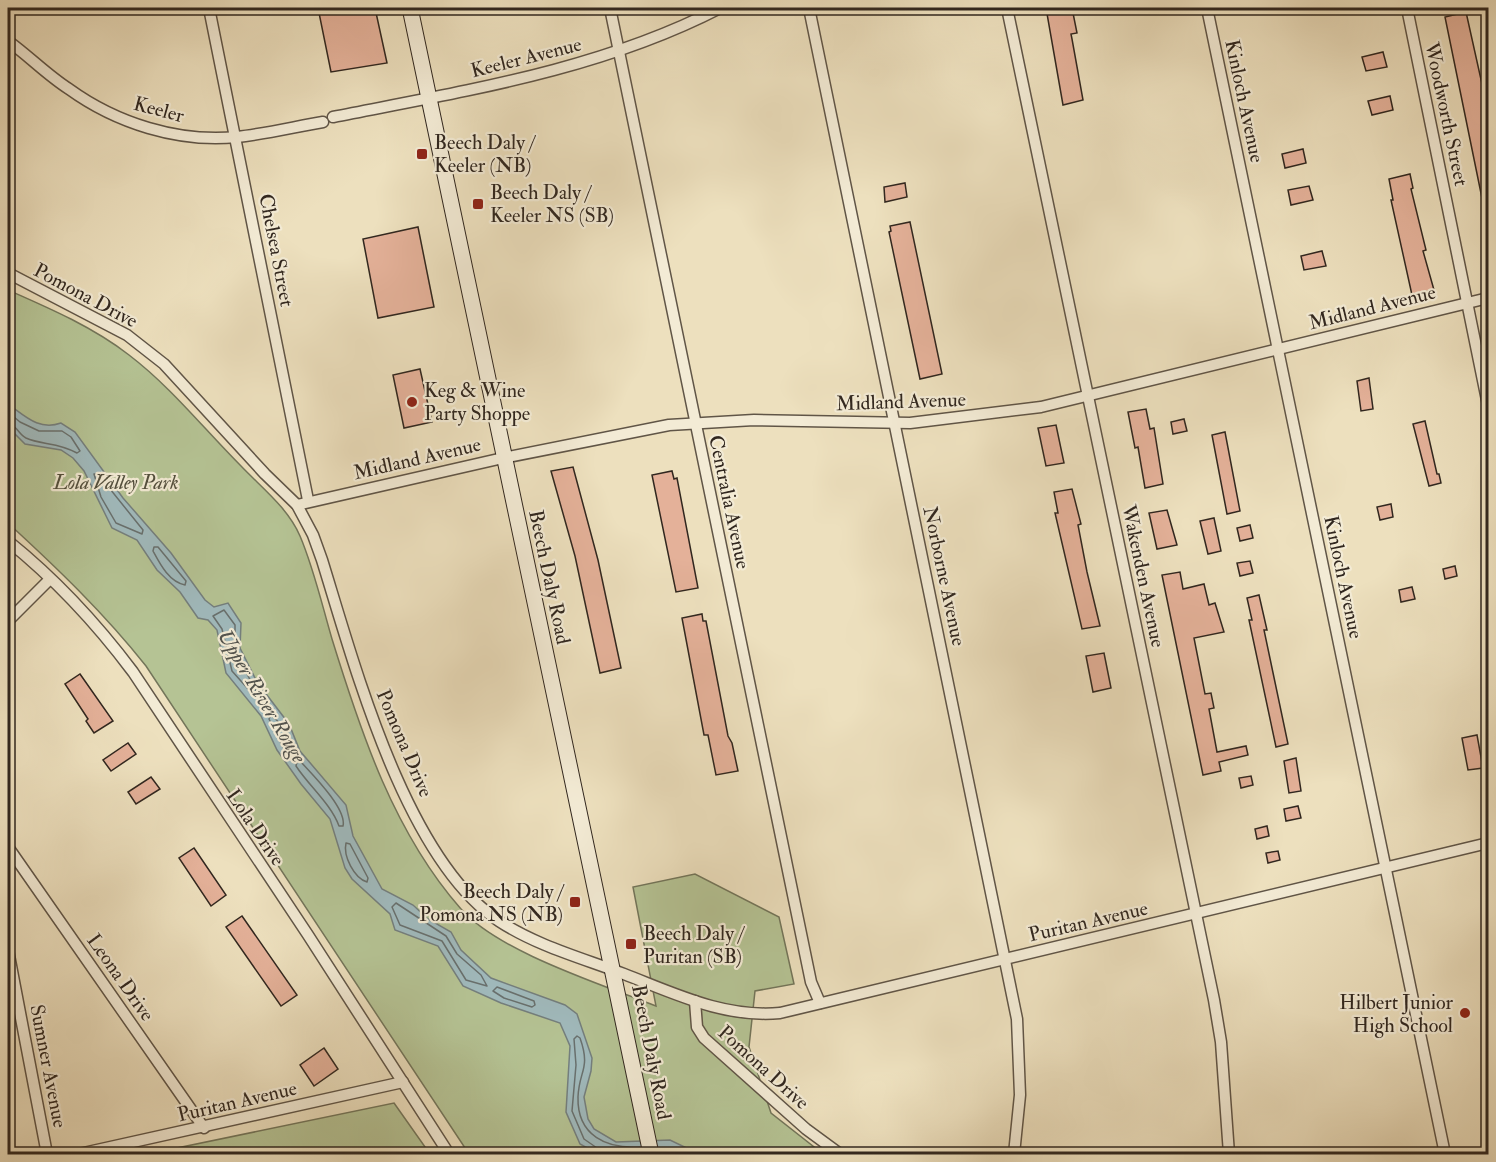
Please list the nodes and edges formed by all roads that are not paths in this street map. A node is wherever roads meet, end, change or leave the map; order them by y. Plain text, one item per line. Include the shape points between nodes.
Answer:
1 (209, 8) edge
2 (410, 8) edge
3 (610, 8) edge
4 (720, 8) edge
5 (809, 8) edge
6 (1007, 8) edge
7 (1207, 8) edge
8 (1407, 8) edge
9 (8, 42) edge
10 (619, 51) junction
11 (428, 98) junction
12 (333, 117) dead end
13 (322, 122) dead end
14 (237, 136) junction
15 (8, 273) edge
16 (1488, 298) edge
17 (1468, 303) junction
18 (1278, 349) junction
19 (1088, 396) junction
20 (1488, 405) edge
21 (696, 423) junction
22 (895, 423) junction
23 (503, 458) junction
24 (308, 500) junction
25 (297, 505) junction
26 (8, 541) edge
27 (50, 579) junction
28 (8, 621) edge
29 (1488, 843) edge
30 (8, 847) edge
31 (1386, 868) junction
32 (1196, 913) junction
33 (8, 950) edge
34 (1006, 959) junction
35 (614, 970) junction
36 (695, 1001) junction
37 (820, 1003) junction
38 (404, 1082) junction
39 (204, 1128) junction
40 (47, 1155) edge
41 (79, 1155) edge
42 (449, 1155) edge
43 (651, 1155) edge
44 (840, 1155) edge
45 (1014, 1155) edge
46 (1229, 1155) edge
47 (1445, 1155) edge

1 - 14 street, Chelsea Street
2 - 11 main road, Beech Daly Road
3 - 10 street, Centralia Avenue
4 - 10 street, Keeler Avenue
5 - 22 street, Norborne Avenue
6 - 19 street, Wakenden Avenue
7 - 18 street, Kinloch Avenue
8 - 17 street, Woodworth Street
9 - 14 street, Keeler via 68,89 126,120 191,136
10 - 11 street, Keeler Avenue via 523,78
10 - 21 street, Centralia Avenue
11 - 12 street, Keeler Avenue
11 - 23 main road, Beech Daly Road
13 - 14 street, Keeler
14 - 24 street, Chelsea Street
15 - 25 street, Pomona Drive via 105,322 150,352
16 - 17 street, Midland Avenue
17 - 18 street, Midland Avenue
17 - 20 street, Woodworth Street
18 - 19 street, Midland Avenue
18 - 31 street, Kinloch Avenue
19 - 22 street, Midland Avenue via 996,414
19 - 32 street, Wakenden Avenue
21 - 22 street, Midland Avenue
21 - 23 street, Midland Avenue via 640,429
21 - 37 street, Centralia Avenue via 811,982
22 - 34 street, Norborne Avenue
23 - 24 street, Midland Avenue
23 - 35 main road, Beech Daly Road
24 - 25 street, Midland Avenue
25 - 35 street, Pomona Drive via 322,560 372,719 404,793 450,870 499,921 530,939
26 - 27 street, Lola Drive
27 - 28 street
27 - 38 street, Lola Drive via 102,632 134,672
29 - 31 street, Puritan Avenue
30 - 39 street, Leona Drive
31 - 32 street, Puritan Avenue
31 - 47 street, Kinloch Avenue
32 - 34 street, Puritan Avenue
32 - 46 street, Wakenden Avenue via 1221,1042
33 - 40 street, Sumner Avenue
34 - 37 street, Puritan Avenue
34 - 45 street, Norborne Avenue via 1021,1063
35 - 36 street, Pomona Drive
35 - 43 main road, Beech Daly Road
36 - 37 street, Puritan Avenue via 728,1012 756,1015
36 - 44 street, Pomona Drive via 697,1027 704,1038
38 - 39 street, Puritan Avenue
38 - 42 street, Lola Drive
39 - 41 street, Puritan Avenue

